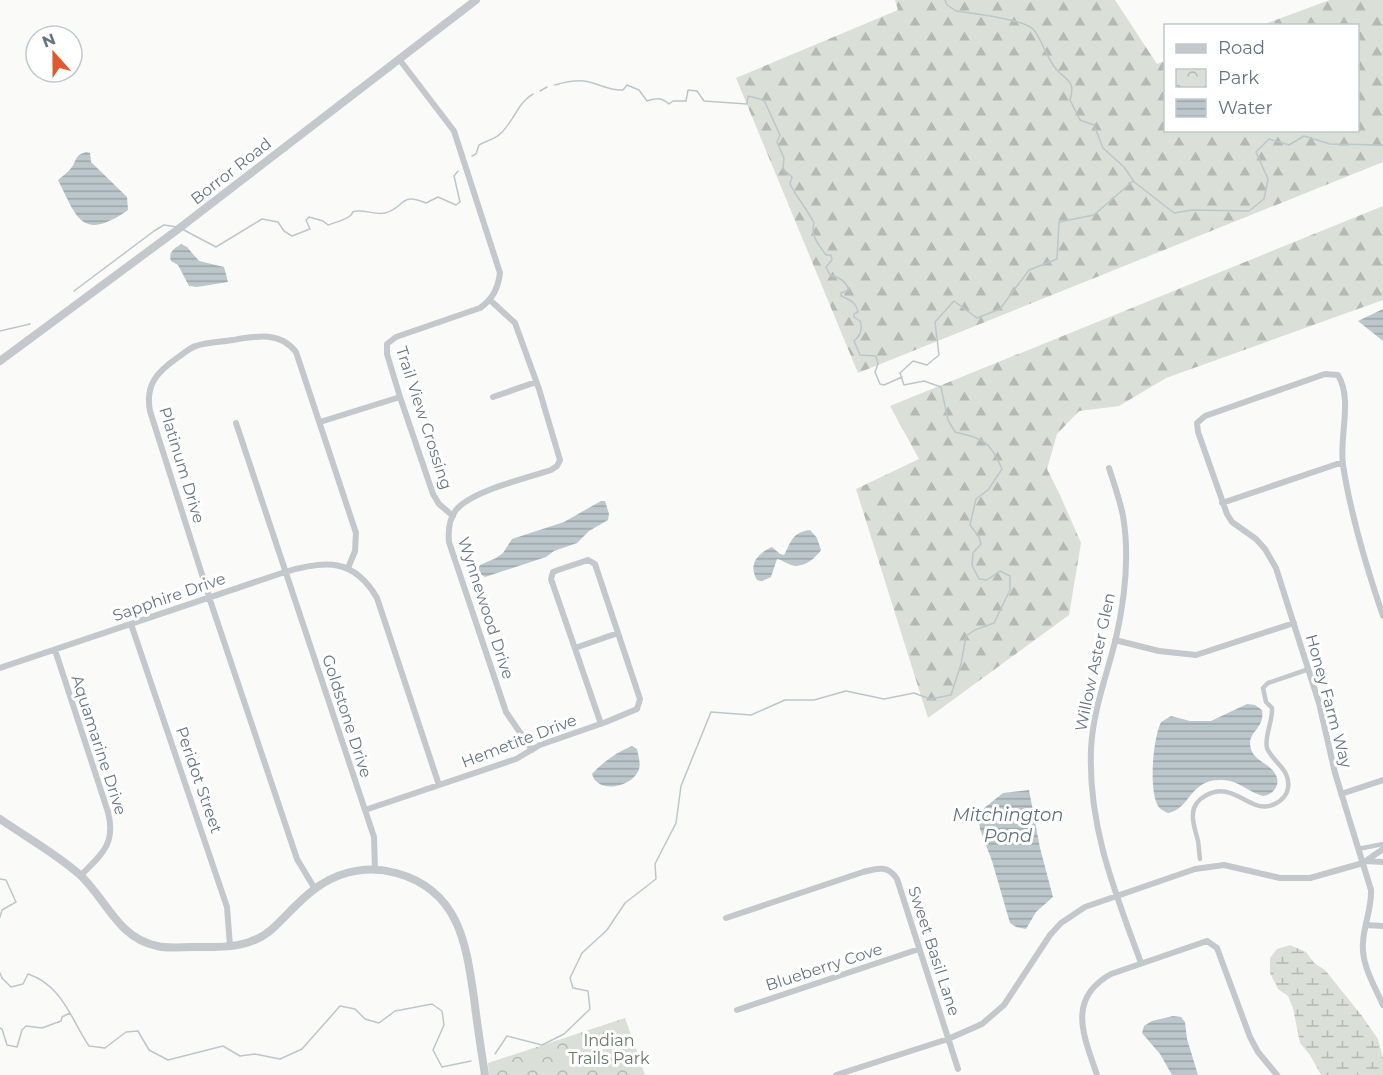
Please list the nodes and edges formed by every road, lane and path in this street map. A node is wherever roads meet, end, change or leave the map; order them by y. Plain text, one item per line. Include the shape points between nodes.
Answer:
1 (476, 0) edge
2 (399, 59) junction
3 (490, 300) junction
4 (0, 361) edge
5 (536, 382) junction
6 (400, 397) junction
7 (493, 397) dead end
8 (320, 422) junction
9 (236, 423) dead end
10 (1343, 462) junction
11 (1109, 468) dead end
12 (1222, 503) junction
13 (453, 516) junction
14 (348, 568) junction
15 (285, 572) junction
16 (209, 597) junction
17 (1383, 616) edge
18 (1294, 623) junction
19 (131, 624) junction
20 (618, 633) junction
21 (1115, 640) junction
22 (575, 648) junction
23 (55, 650) junction
24 (0, 668) edge
25 (1309, 669) junction
26 (601, 724) junction
27 (532, 750) junction
28 (1383, 780) edge
29 (439, 785) junction
30 (1341, 794) junction
31 (364, 810) junction
32 (0, 819) edge
33 (1383, 844) edge
34 (1358, 849) junction
35 (1383, 849) edge
36 (1200, 859) dead end
37 (1365, 862) junction
38 (1383, 862) edge
39 (375, 869) junction
40 (81, 875) junction
41 (315, 889) junction
42 (1116, 896) junction
43 (726, 918) dead end
44 (1366, 925) junction
45 (1383, 926) edge
46 (230, 946) junction
47 (919, 950) junction
48 (1142, 963) junction
49 (1383, 1005) edge
50 (737, 1010) dead end
51 (948, 1039) junction
52 (958, 1069) dead end
53 (484, 1075) edge
54 (836, 1075) edge
55 (1097, 1075) edge
56 (1277, 1075) edge

1 - 2 street, Borror Road
2 - 3 street via 450,124 459,142 499,264 499,281
2 - 4 street, Borror Road
3 - 5 street, Wynnewood Drive via 515,323
3 - 6 street, Trail View Crossing via 466,314 396,337 387,344
5 - 7 street
5 - 13 street, Wynnewood Drive via 560,463 551,470 477,495 465,501
6 - 8 street
6 - 13 street, Trail View Crossing via 433,494
8 - 14 street, Platinum Drive via 356,533
8 - 16 street, Platinum Drive via 296,352 277,338 253,337 195,346 154,378 148,391 150,411
9 - 15 street, Goldstone Drive
10 - 12 street
10 - 12 street, Honey Farm Way via 1344,386 1338,375 1325,374 1205,416 1197,423
10 - 17 street via 1358,535
11 - 21 street, Willow Aster Glen via 1125,532 1125,586
12 - 18 street, Honey Farm Way via 1232,522 1256,539 1271,558
13 - 27 street, Wynnewood Drive via 449,542 500,696
14 - 15 street, Sapphire Drive via 314,564
14 - 29 street via 366,580 377,598
15 - 16 street, Sapphire Drive
15 - 31 street, Goldstone Drive
16 - 19 street, Sapphire Drive
16 - 41 street, Platinum Drive via 297,859
18 - 21 street via 1196,655
18 - 25 street, Honey Farm Way
19 - 23 street, Sapphire Drive
19 - 46 street, Peridot Street via 227,907
20 - 22 street
20 - 22 street via 595,564 588,560 571,564 553,573 551,579
20 - 26 street, Hemetite Drive via 640,705 634,712
21 - 42 street, Willow Aster Glen via 1095,718 1091,777 1098,838
22 - 26 street
23 - 24 street, Sapphire Drive
23 - 40 street, Aquamarine Drive via 111,831 104,850
25 - 30 street, Honey Farm Way
25 - 36 street via 1263,688 1266,702 1272,708 1267,748 1287,775 1285,795 1279,802 1262,807 1234,792 1211,792 1202,797 1192,813
26 - 27 street, Hemetite Drive
27 - 29 street, Hemetite Drive
28 - 30 street
29 - 31 street, Hemetite Drive
30 - 34 street, Honey Farm Way
31 - 39 street, Goldstone Drive via 374,837
32 - 40 street
33 - 34 street
34 - 37 street, Honey Farm Way
35 - 37 street
37 - 38 street
37 - 42 street via 1297,879 1212,865
37 - 44 street, Honey Farm Way via 1372,899
39 - 41 street via 345,873
39 - 53 street via 401,874 424,885 441,899 457,921 466,952
40 - 46 street via 120,926 140,940 167,948
41 - 46 street via 269,931 251,942
42 - 48 street, Willow Aster Glen
42 - 51 street via 1084,907 1061,923 996,1014 974,1029
43 - 47 street, Sweet Basil Lane via 879,867 897,879
44 - 45 street
44 - 49 street, Honey Farm Way via 1365,960
47 - 50 street, Blueberry Cove
47 - 51 street, Sweet Basil Lane
48 - 55 street via 1100,981 1085,1002 1082,1024
48 - 56 street via 1203,941 1215,944 1250,1037
51 - 52 street, Sweet Basil Lane
51 - 54 street

